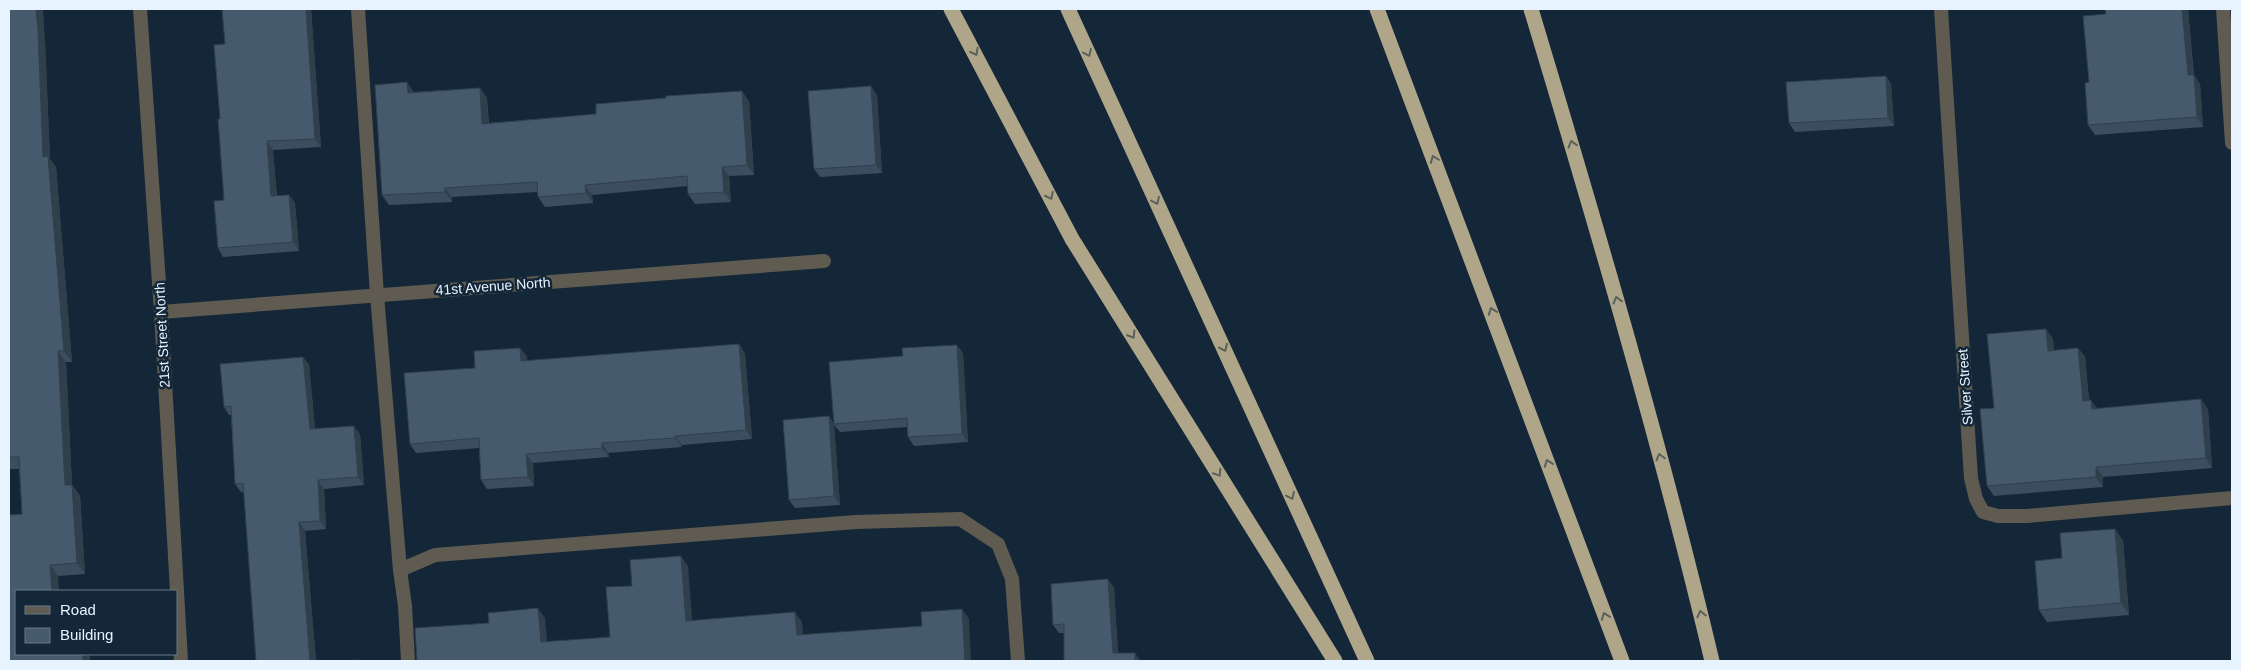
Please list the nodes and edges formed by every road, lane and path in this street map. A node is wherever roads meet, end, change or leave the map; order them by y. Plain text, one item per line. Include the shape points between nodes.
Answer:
1 (140, 9) edge
2 (358, 9) edge
3 (951, 9) edge
4 (1068, 9) edge
5 (1377, 9) edge
6 (1531, 9) edge
7 (1941, 9) edge
8 (2223, 9) edge
9 (2232, 143) edge
10 (824, 261) dead end
11 (377, 295) junction
12 (161, 312) junction
13 (2232, 498) edge
14 (400, 570) junction
15 (177, 590) edge
16 (178, 609) edge
17 (181, 661) edge
18 (408, 661) edge
19 (1018, 661) edge
20 (1336, 661) edge
21 (1367, 661) edge
22 (1622, 661) edge
23 (1712, 661) edge

1 - 12 street, 21st Street North
2 - 11 street
3 -> 20 highway via 1072,239
4 -> 21 highway
22 -> 5 highway
23 -> 6 highway via 1608,263
7 - 13 street, Silver Street via 1971,478 1983,512 1998,516 2027,516
8 - 9 street
10 - 11 street, 41st Avenue North
11 - 12 street, 41st Avenue North
11 - 14 street
12 - 15 street, 21st Street North
14 - 18 street
14 - 19 street via 435,555 856,522 960,518 998,544 1012,579
16 - 17 street, 21st Street North

